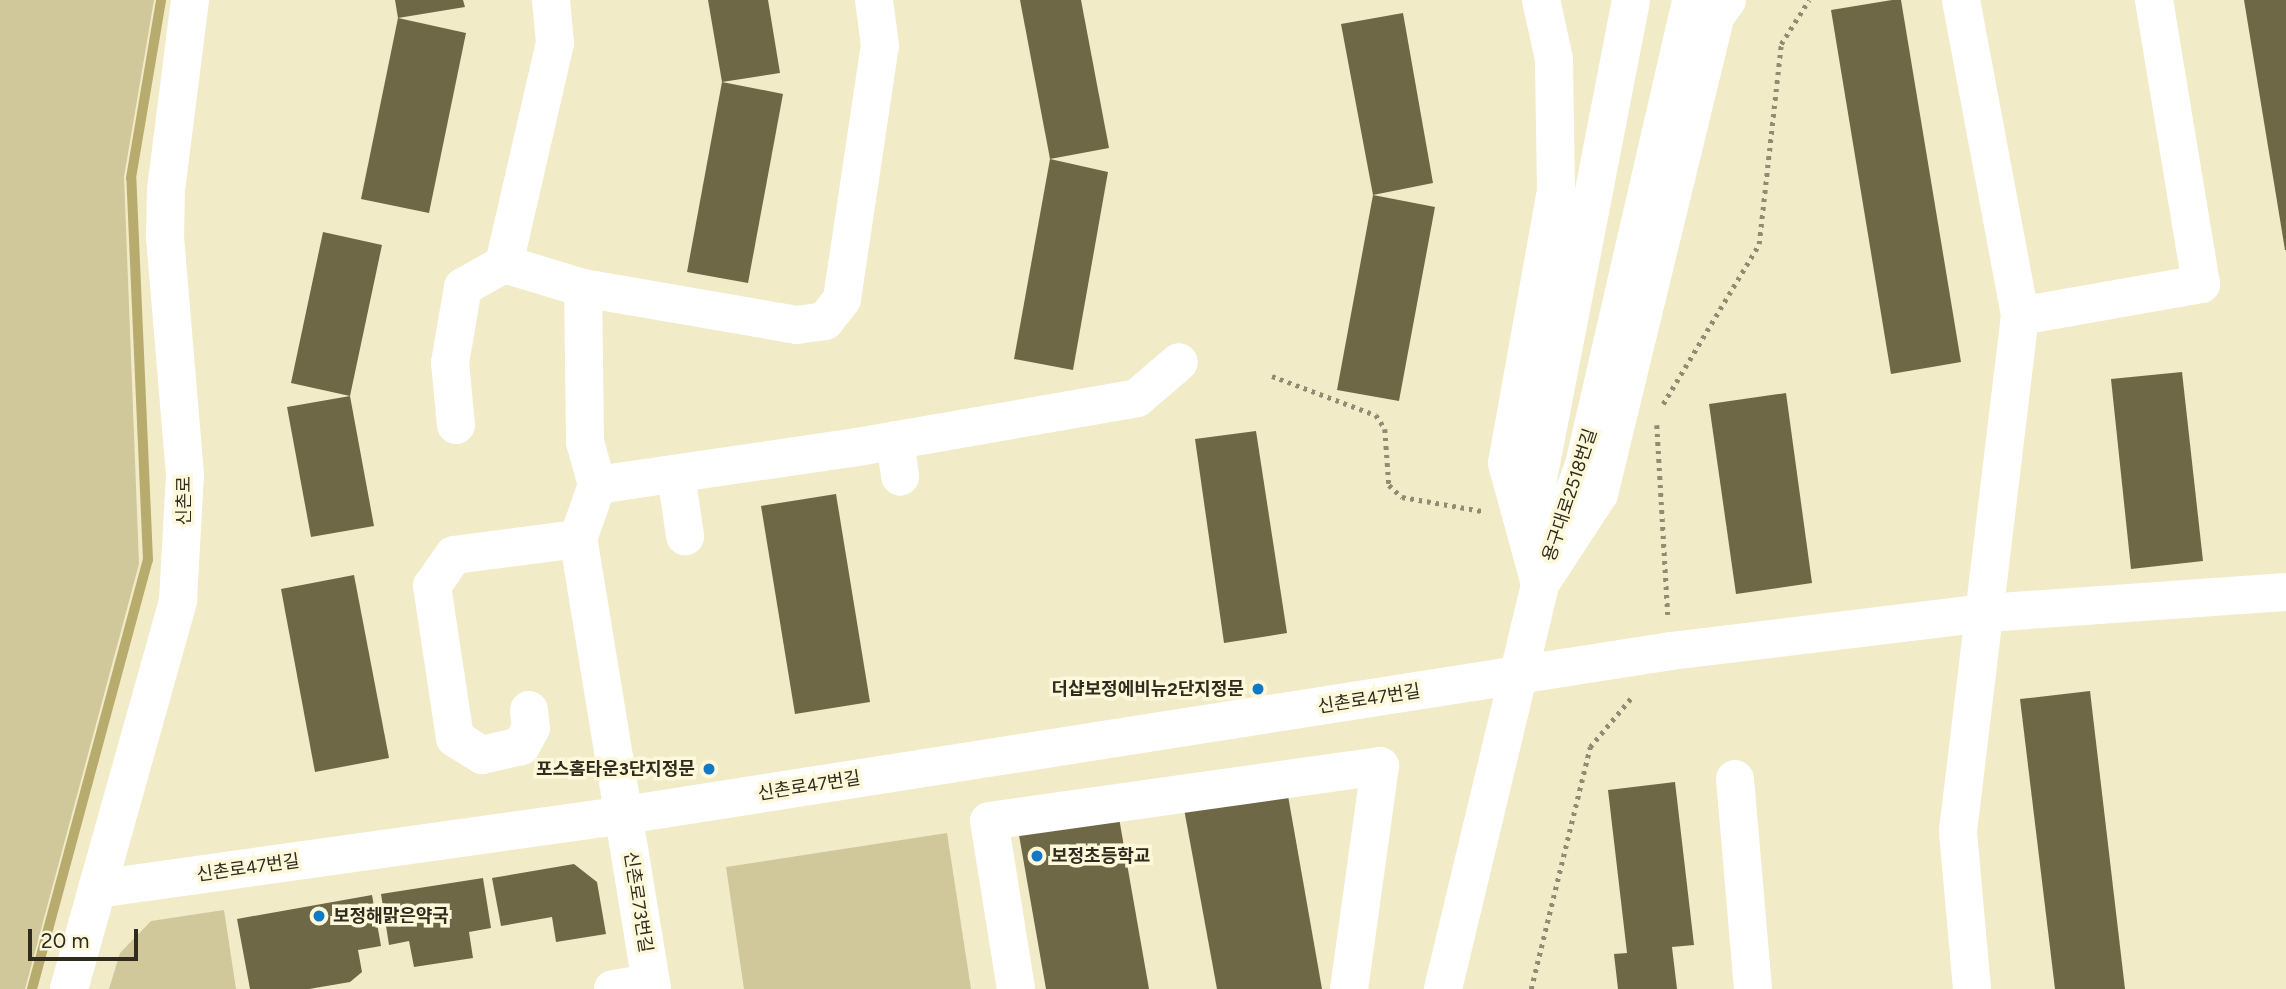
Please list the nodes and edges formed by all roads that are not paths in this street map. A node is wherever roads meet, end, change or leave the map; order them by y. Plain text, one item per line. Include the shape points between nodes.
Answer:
1 (190, 0) edge
2 (551, 0) edge
3 (874, 0) edge
4 (1541, 0) edge
5 (1631, 0) edge
6 (1691, 0) edge
7 (1727, 0) edge
8 (1961, 0) edge
9 (2154, 0) edge
10 (504, 264) junction
11 (583, 288) junction
12 (2020, 316) junction
13 (1179, 362) dead end
14 (456, 425) dead end
15 (895, 440) junction
16 (676, 474) junction
17 (900, 477) dead end
18 (597, 485) junction
19 (685, 536) dead end
20 (578, 539) junction
21 (1540, 584) junction
22 (2286, 592) edge
23 (1986, 613) junction
24 (1519, 675) junction
25 (529, 710) dead end
26 (1735, 779) dead end
27 (625, 815) junction
28 (97, 889) junction
29 (652, 986) edge
30 (69, 989) edge
31 (613, 989) edge
32 (1016, 989) edge
33 (1349, 989) edge
34 (1443, 989) edge
35 (1753, 989) edge
36 (1972, 989) edge

1 - 28 street, 신촌로 via 166,190 165,237 185,475 178,600
2 - 10 street via 555,43
3 - 11 street via 880,46 842,299 825,321 797,325
4 - 21 street via 1554,59 1556,190 1507,463
5 - 21 street via 1537,484
6 - 21 street, 용구대로2518번길 via 1584,465
7 - 21 street via 1715,17 1599,494
8 - 12 street
9 - 12 street via 2201,284
10 - 11 street
10 - 14 street via 463,286 450,363
11 - 18 street via 585,442
12 - 23 street
13 - 15 street via 1138,398
15 - 16 street
15 - 17 street
16 - 18 street
16 - 19 street
18 - 20 street
20 - 25 street via 454,555 432,586 455,738 482,755 521,746 531,728
20 - 27 street, 신촌로73번길
21 - 24 street, 용구대로2518번길
22 - 23 street, 신촌로47번길
23 - 24 street, 신촌로47번길 via 1671,651
23 - 36 street via 1958,831
24 - 27 street, 신촌로47번길
24 - 34 street, 용구대로2518번길
26 - 35 street
27 - 28 street, 신촌로47번길
27 - 29 street, 신촌로73번길
28 - 30 street, 신촌로
29 - 31 street
32 - 33 street via 989,821 1380,766

